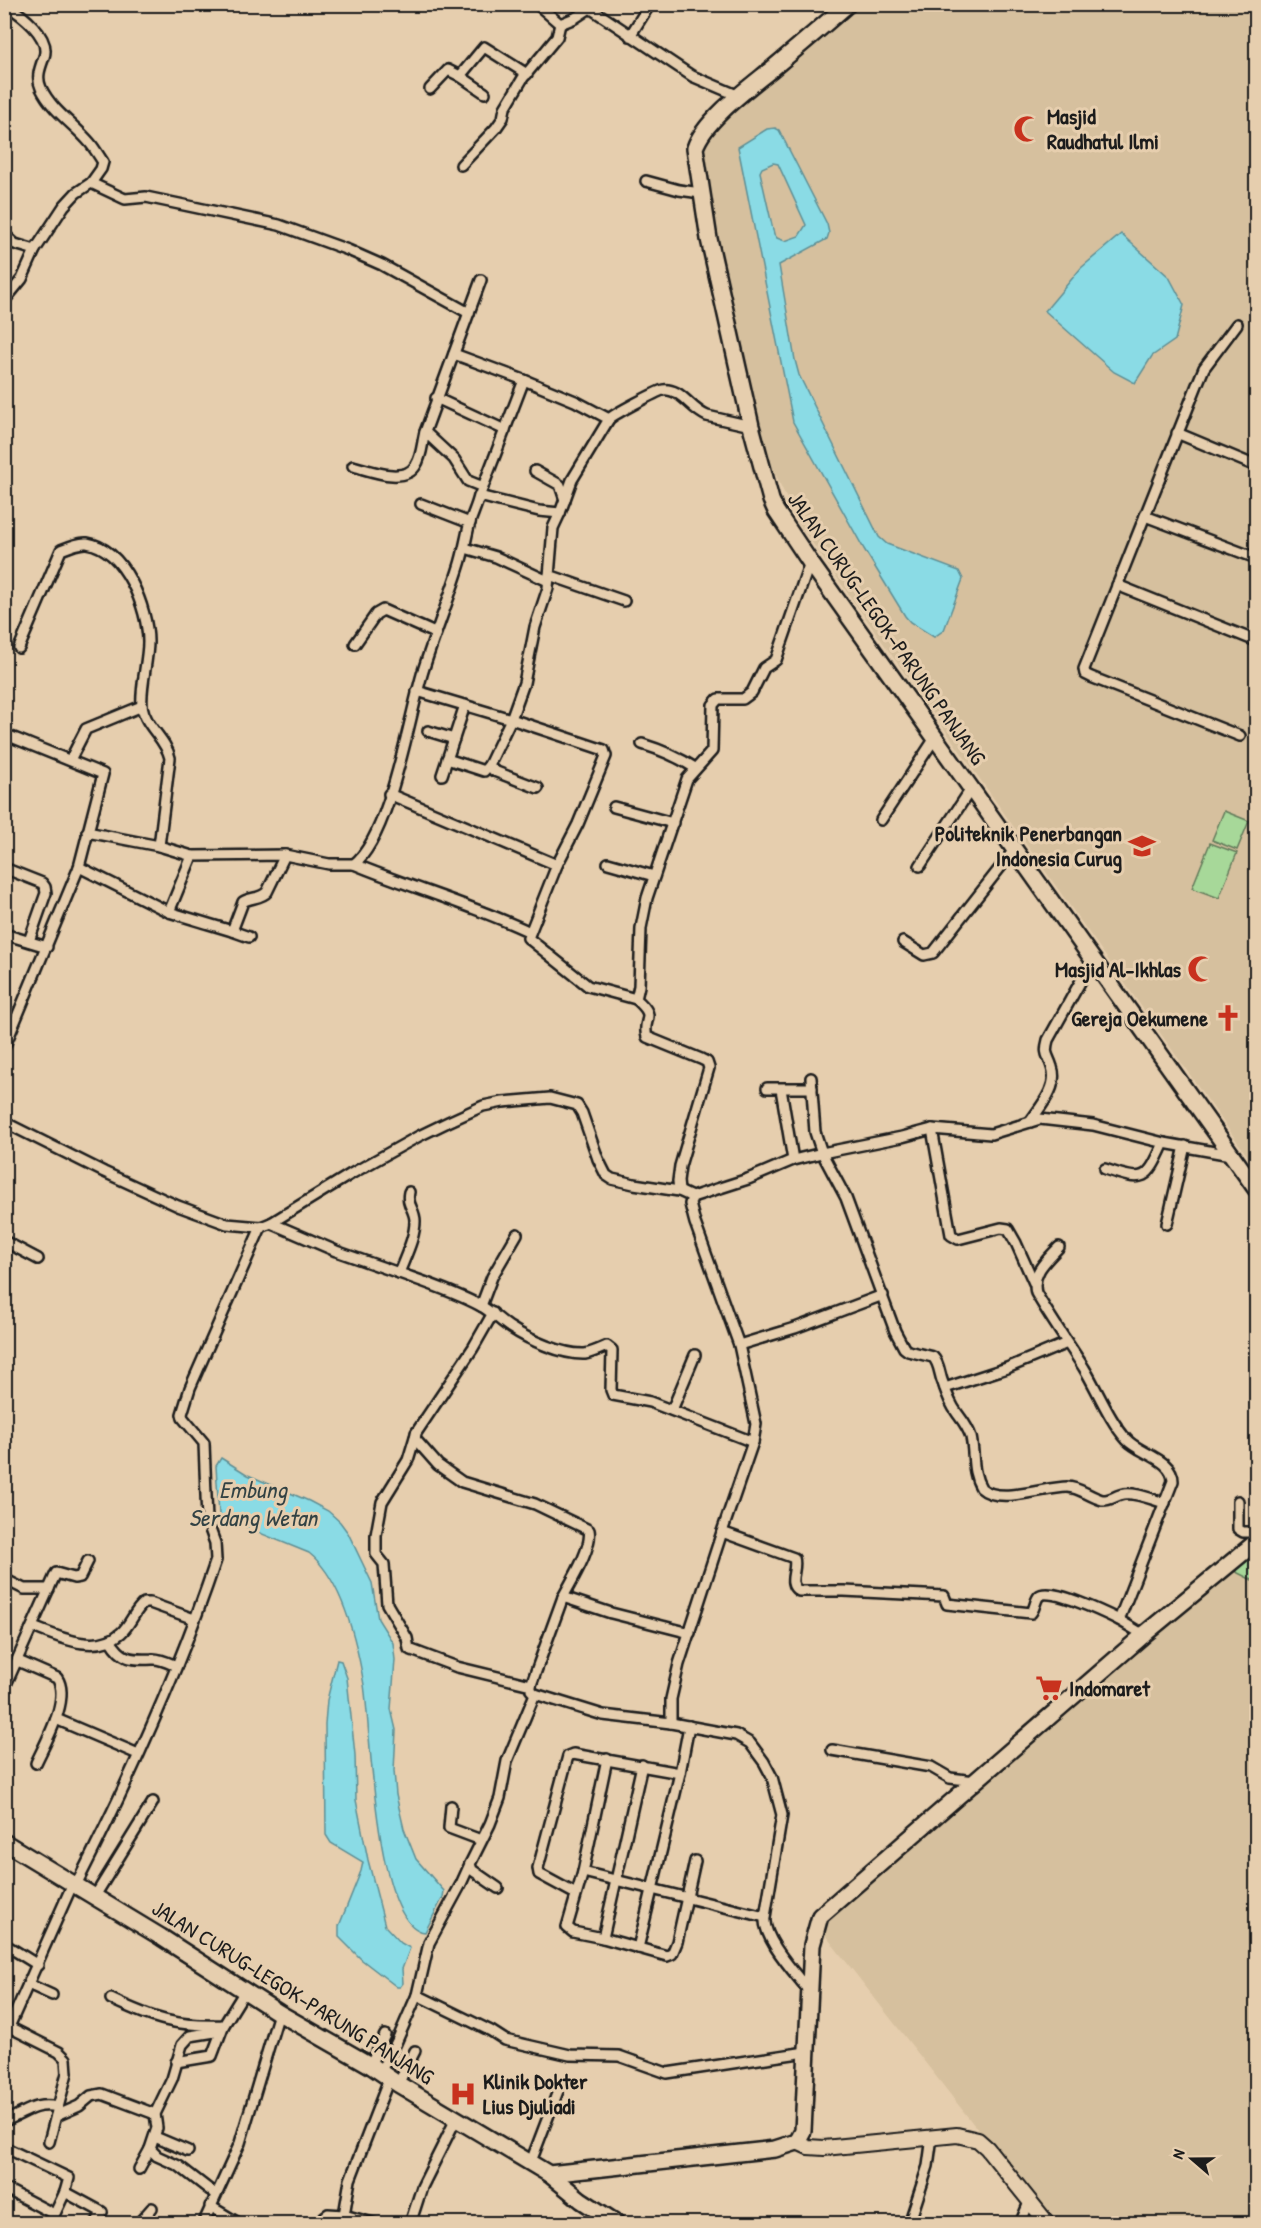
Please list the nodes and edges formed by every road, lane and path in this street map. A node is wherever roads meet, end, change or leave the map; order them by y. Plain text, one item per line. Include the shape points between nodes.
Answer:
1 (5, 4) edge
2 (537, 4) edge
3 (650, 4) edge
4 (848, 4) edge
5 (590, 6) edge
6 (560, 24) junction
7 (630, 36) junction
8 (527, 74) junction
9 (460, 76) junction
10 (430, 89) dead end
11 (485, 93) dead end
12 (740, 96) junction
13 (461, 165) dead end
14 (646, 181) dead end
15 (91, 183) junction
16 (701, 193) junction
17 (4, 234) edge
18 (35, 250) junction
19 (480, 280) dead end
20 (4, 301) edge
21 (469, 313) junction
22 (1237, 324) dead end
23 (454, 354) junction
24 (524, 380) junction
25 (436, 398) junction
26 (609, 419) junction
27 (751, 426) junction
28 (505, 430) junction
29 (424, 432) junction
30 (1177, 433) junction
31 (353, 465) dead end
32 (1257, 466) edge
33 (535, 471) dead end
34 (481, 492) junction
35 (565, 500) junction
36 (421, 504) dead end
37 (560, 513) junction
38 (1145, 516) junction
39 (470, 523) junction
40 (465, 548) junction
41 (1257, 558) edge
42 (810, 562) junction
43 (549, 578) junction
44 (1117, 585) junction
45 (624, 602) dead end
46 (435, 633) junction
47 (1257, 641) edge
48 (355, 644) dead end
49 (19, 648) dead end
50 (417, 691) junction
51 (465, 705) junction
52 (142, 706) junction
53 (511, 719) junction
54 (428, 731) dead end
55 (4, 734) edge
56 (1240, 736) dead end
57 (935, 738) junction
58 (454, 739) junction
59 (642, 744) dead end
60 (447, 759) junction
61 (70, 760) junction
62 (489, 765) junction
63 (695, 768) junction
64 (442, 775) dead end
65 (538, 788) dead end
66 (971, 789) junction
67 (389, 794) junction
68 (614, 807) dead end
69 (881, 820) dead end
70 (673, 823) junction
71 (87, 832) junction
72 (159, 846) junction
73 (1014, 850) junction
74 (285, 855) junction
75 (192, 856) junction
76 (608, 863) dead end
77 (354, 864) junction
78 (557, 865) junction
79 (920, 866) dead end
80 (80, 867) junction
81 (4, 868) edge
82 (654, 876) junction
83 (169, 912) junction
84 (232, 931) junction
85 (530, 932) junction
86 (4, 934) edge
87 (249, 937) dead end
88 (29, 941) junction
89 (903, 942) dead end
90 (48, 947) junction
91 (1093, 959) junction
92 (636, 999) junction
93 (4, 1048) edge
94 (767, 1088) dead end
95 (781, 1089) junction
96 (4, 1122) edge
97 (1029, 1122) junction
98 (932, 1129) junction
99 (1164, 1143) junction
100 (1185, 1146) junction
101 (822, 1153) junction
102 (1231, 1155) junction
103 (793, 1160) junction
104 (1106, 1169) dead end
105 (1257, 1189) edge
106 (679, 1191) junction
107 (410, 1192) dead end
108 (692, 1197) junction
109 (271, 1223) junction
110 (1167, 1224) dead end
111 (261, 1227) junction
112 (517, 1234) dead end
113 (4, 1241) edge
114 (1059, 1247) dead end
115 (38, 1259) dead end
116 (399, 1273) junction
117 (1034, 1282) junction
118 (883, 1295) junction
119 (481, 1306) junction
120 (493, 1313) junction
121 (1067, 1343) junction
122 (739, 1344) junction
123 (694, 1355) dead end
124 (945, 1388) junction
125 (672, 1410) junction
126 (415, 1437) junction
127 (753, 1442) junction
128 (1238, 1501) dead end
129 (1165, 1503) junction
130 (722, 1532) junction
131 (1257, 1532) edge
132 (1257, 1542) edge
133 (88, 1562) dead end
134 (4, 1579) edge
135 (49, 1589) junction
136 (563, 1597) junction
137 (194, 1619) junction
138 (1119, 1620) junction
139 (33, 1627) junction
140 (1147, 1632) junction
141 (690, 1633) junction
142 (110, 1640) junction
143 (18, 1661) junction
144 (176, 1666) junction
145 (4, 1689) edge
146 (533, 1690) junction
147 (56, 1719) junction
148 (671, 1723) junction
149 (689, 1726) junction
150 (832, 1750) dead end
151 (138, 1754) junction
152 (607, 1759) junction
153 (36, 1764) dead end
154 (642, 1765) junction
155 (680, 1773) junction
156 (975, 1781) junction
157 (153, 1802) dead end
158 (451, 1806) dead end
159 (481, 1840) junction
160 (4, 1842) edge
161 (695, 1861) dead end
162 (470, 1864) junction
163 (583, 1872) junction
164 (618, 1880) junction
165 (74, 1884) junction
166 (498, 1888) dead end
167 (652, 1890) junction
168 (576, 1894) junction
169 (95, 1896) junction
170 (688, 1898) junction
171 (765, 1917) junction
172 (603, 1938) junction
173 (4, 1944) edge
174 (638, 1948) junction
175 (38, 1965) junction
176 (28, 1984) junction
177 (808, 1990) junction
178 (245, 1991) junction
179 (52, 1995) dead end
180 (417, 1995) junction
181 (111, 1999) dead end
182 (279, 2013) junction
183 (7, 2025) edge
184 (222, 2028) junction
185 (386, 2035) dead end
186 (415, 2051) dead end
187 (806, 2052) junction
188 (176, 2062) junction
189 (384, 2075) junction
190 (558, 2091) dead end
191 (57, 2111) junction
192 (155, 2114) junction
193 (456, 2119) junction
194 (4, 2121) edge
195 (155, 2137) junction
196 (932, 2137) junction
197 (49, 2142) dead end
198 (797, 2142) junction
199 (4, 2147) edge
200 (150, 2149) junction
201 (188, 2151) dead end
202 (527, 2161) junction
203 (139, 2169) dead end
204 (549, 2174) junction
205 (4, 2188) edge
206 (66, 2192) junction
207 (215, 2194) junction
208 (1030, 2200) junction
209 (210, 2206) junction
210 (152, 2208) dead end
211 (54, 2214) junction
212 (344, 2215) junction
213 (50, 2223) edge
214 (96, 2223) edge
215 (138, 2223) edge
216 (203, 2223) edge
217 (240, 2223) edge
218 (321, 2223) edge
219 (376, 2223) edge
220 (410, 2223) edge
221 (618, 2223) edge
222 (909, 2223) edge
223 (1020, 2223) edge
224 (1048, 2223) edge

1 - 15 street via 29,23 44,44 40,87 103,162
2 - 6 street
3 - 7 street
4 - 12 main road, JALAN CURUG–LEGOK–PARUNG PANJANG
5 - 6 street
5 - 7 street
6 - 8 street via 557,37
7 - 12 street via 692,76
8 - 9 street via 484,46
8 - 13 street via 496,128
9 - 10 street via 448,70
9 - 11 street
12 - 16 main road, JALAN CURUG–LEGOK–PARUNG PANJANG via 696,143
14 - 16 street
15 - 18 street via 64,206
15 - 21 street via 125,199 146,197 279,225 382,265
16 - 27 main road, JALAN CURUG–LEGOK–PARUNG PANJANG
17 - 18 street via 15,244
18 - 20 street via 22,279
19 - 21 street
21 - 23 street
22 - 30 street via 1204,368
23 - 24 street
23 - 25 street
24 - 26 street
24 - 28 street
25 - 28 street
25 - 29 street
26 - 27 street via 667,390 685,398 700,413
26 - 35 street via 572,480
27 - 42 main road, JALAN CURUG–LEGOK–PARUNG PANJANG via 772,505
28 - 34 street
29 - 31 street via 418,460 410,472 392,476
29 - 34 street
30 - 32 street
30 - 38 street
33 - 35 street via 560,485
34 - 37 street via 539,511
34 - 39 street
35 - 37 street
36 - 39 street
37 - 43 street via 554,528
38 - 41 street
38 - 44 street
39 - 40 street
40 - 43 street
40 - 46 street
42 - 57 main road, JALAN CURUG–LEGOK–PARUNG PANJANG
42 - 63 street via 777,660 764,668 752,692 743,699 715,701 712,751
43 - 45 street
43 - 53 street via 524,683
44 - 47 street
44 - 56 street via 1085,674
46 - 48 street via 383,610
46 - 50 street
49 - 52 street via 59,553 75,544 99,548 119,564 140,598 148,641
50 - 51 street
50 - 67 street
51 - 53 street
51 - 58 street
52 - 61 street via 86,729
52 - 72 street via 170,758
53 - 62 street
53 - 78 street via 606,752
54 - 58 street
55 - 61 street
57 - 66 main road, JALAN CURUG–LEGOK–PARUNG PANJANG
57 - 69 street
58 - 60 street
59 - 63 street via 674,755
60 - 62 street via 484,771
60 - 64 street
61 - 71 street via 103,774
62 - 65 street via 494,771
63 - 70 street via 687,779
66 - 73 main road, JALAN CURUG–LEGOK–PARUNG PANJANG
66 - 79 street
67 - 77 street via 369,849
67 - 78 street
68 - 70 street
70 - 82 street
71 - 72 street
71 - 80 street
72 - 75 street
73 - 89 street via 933,953 924,955
73 - 91 main road, JALAN CURUG–LEGOK–PARUNG PANJANG
74 - 75 street
74 - 77 street via 329,864
74 - 84 street via 267,892 243,902
75 - 83 street
76 - 82 street
77 - 85 street
78 - 85 street
80 - 83 street
80 - 90 street
81 - 88 street via 45,887
82 - 92 street via 641,928
83 - 84 street
84 - 87 street
85 - 92 street via 530,941 588,986
86 - 88 street
88 - 90 street
90 - 93 street
91 - 97 street via 1048,1041 1045,1053 1052,1068 1052,1088
91 - 102 main road, JALAN CURUG–LEGOK–PARUNG PANJANG
92 - 106 street via 648,1013 647,1037 701,1059 709,1068 680,1166
94 - 95 street
95 - 101 street via 812,1083 815,1132
95 - 103 street
96 - 111 street via 177,1206 227,1224
97 - 98 street via 991,1134
97 - 99 street via 1076,1122
98 - 101 street
98 - 117 street via 951,1235 958,1239 1008,1229
99 - 100 street
99 - 104 street via 1151,1170 1144,1175 1127,1176
100 - 102 street
100 - 110 street
101 - 103 street
101 - 118 street via 846,1198
102 - 105 main road, JALAN CURUG–LEGOK–PARUNG PANJANG
103 - 108 street
106 - 108 street
106 - 109 street via 612,1179 602,1168 577,1105 542,1098 483,1107 448,1122
107 - 116 street via 408,1204 414,1213 414,1227
108 - 122 street via 695,1223
109 - 111 street
109 - 116 street
111 - 137 street via 182,1414 204,1443 207,1521 216,1553
112 - 119 street via 492,1277
113 - 115 street
114 - 117 street via 1046,1260
116 - 119 street
117 - 121 street via 1036,1293
118 - 122 street
118 - 124 street via 904,1348 935,1359
119 - 120 street
120 - 125 street via 532,1341 566,1351 585,1354 609,1347 614,1395
120 - 126 street
121 - 124 street
121 - 129 street via 1129,1442 1169,1467 1173,1481
122 - 127 street via 756,1424
123 - 125 street
124 - 129 street via 969,1430 972,1464 984,1491 1024,1494 1071,1487 1106,1500 1127,1494
125 - 127 street
126 - 136 street via 438,1466 462,1482 535,1504 588,1529 588,1542
126 - 146 street via 408,1460 382,1502 379,1518 376,1554 384,1564 387,1604 410,1649
127 - 130 street
128 - 131 street via 1238,1529
129 - 138 street
130 - 138 street via 794,1558 792,1583 799,1591 944,1596 947,1604 1031,1613 1038,1597 1048,1594
130 - 141 street
132 - 140 main road
133 - 135 street via 80,1577 56,1573
134 - 135 street via 24,1589
135 - 139 street
136 - 141 street
136 - 146 street
137 - 142 street via 144,1603 120,1634
137 - 144 street
138 - 140 street via 1139,1632
139 - 142 street via 74,1642
139 - 143 street
140 - 156 main road
141 - 148 street via 671,1699
142 - 144 street via 130,1659 152,1659
143 - 145 street
143 - 147 street via 60,1681
144 - 151 street
146 - 148 street via 603,1715
146 - 159 street via 507,1761 500,1798
147 - 151 street
147 - 153 street
148 - 149 street
149 - 155 street
149 - 171 street via 746,1740 772,1777 782,1815
150 - 156 street via 919,1764 936,1768 950,1778
151 - 165 street via 107,1824
152 - 154 street
152 - 163 street
152 - 168 street via 573,1754 567,1757 538,1868 546,1880
154 - 155 street
154 - 164 street
155 - 167 street
156 - 177 main road via 820,1916 812,1945
157 - 169 street
158 - 159 street via 449,1828
159 - 162 street
160 - 165 main road, JALAN CURUG–LEGOK–PARUNG PANJANG
161 - 170 street
162 - 166 street via 471,1870
162 - 180 street via 429,1943
163 - 164 street
163 - 168 street
164 - 167 street
164 - 172 street
165 - 169 main road, JALAN CURUG–LEGOK–PARUNG PANJANG
165 - 175 street
167 - 170 street
167 - 174 street
168 - 172 street via 567,1923 569,1930
169 - 178 main road, JALAN CURUG–LEGOK–PARUNG PANJANG
170 - 171 street
170 - 174 street via 672,1954
171 - 177 street via 766,1932
172 - 174 street
173 - 175 street
175 - 176 street
176 - 179 street
176 - 183 street
177 - 187 main road
178 - 182 main road, JALAN CURUG–LEGOK–PARUNG PANJANG
178 - 184 street
180 - 187 street via 505,2040 570,2055 619,2056 668,2073
180 - 189 street
181 - 184 street via 162,2021
182 - 189 main road, JALAN CURUG–LEGOK–PARUNG PANJANG
182 - 207 street via 249,2119
183 - 191 street via 66,2059 67,2073
184 - 188 street via 185,2039
184 - 188 street via 212,2056
185 - 189 street
186 - 189 street
187 - 198 main road via 803,2131
188 - 192 street
189 - 193 main road, JALAN CURUG–LEGOK–PARUNG PANJANG
189 - 212 street via 350,2180
190 - 202 street via 538,2147
191 - 192 street via 79,2106 91,2096 102,2094
191 - 194 street via 44,2104
191 - 197 street
192 - 195 street
193 - 202 main road, JALAN CURUG–LEGOK–PARUNG PANJANG
193 - 220 street via 422,2187
195 - 200 street
195 - 201 street
196 - 198 street via 824,2148
196 - 208 street via 957,2135 978,2140
196 - 222 street via 928,2166
198 - 204 main road via 755,2152
199 - 206 street via 67,2176
200 - 203 street
200 - 207 street
202 - 204 main road, JALAN CURUG–LEGOK–PARUNG PANJANG
204 - 221 main road, JALAN CURUG–LEGOK–PARUNG PANJANG
205 - 211 street
206 - 211 street
206 - 214 street via 102,2212
207 - 209 street
208 - 223 street
208 - 224 street
209 - 216 street
209 - 217 street
210 - 215 street
211 - 213 street
212 - 218 street via 328,2214
212 - 219 street

